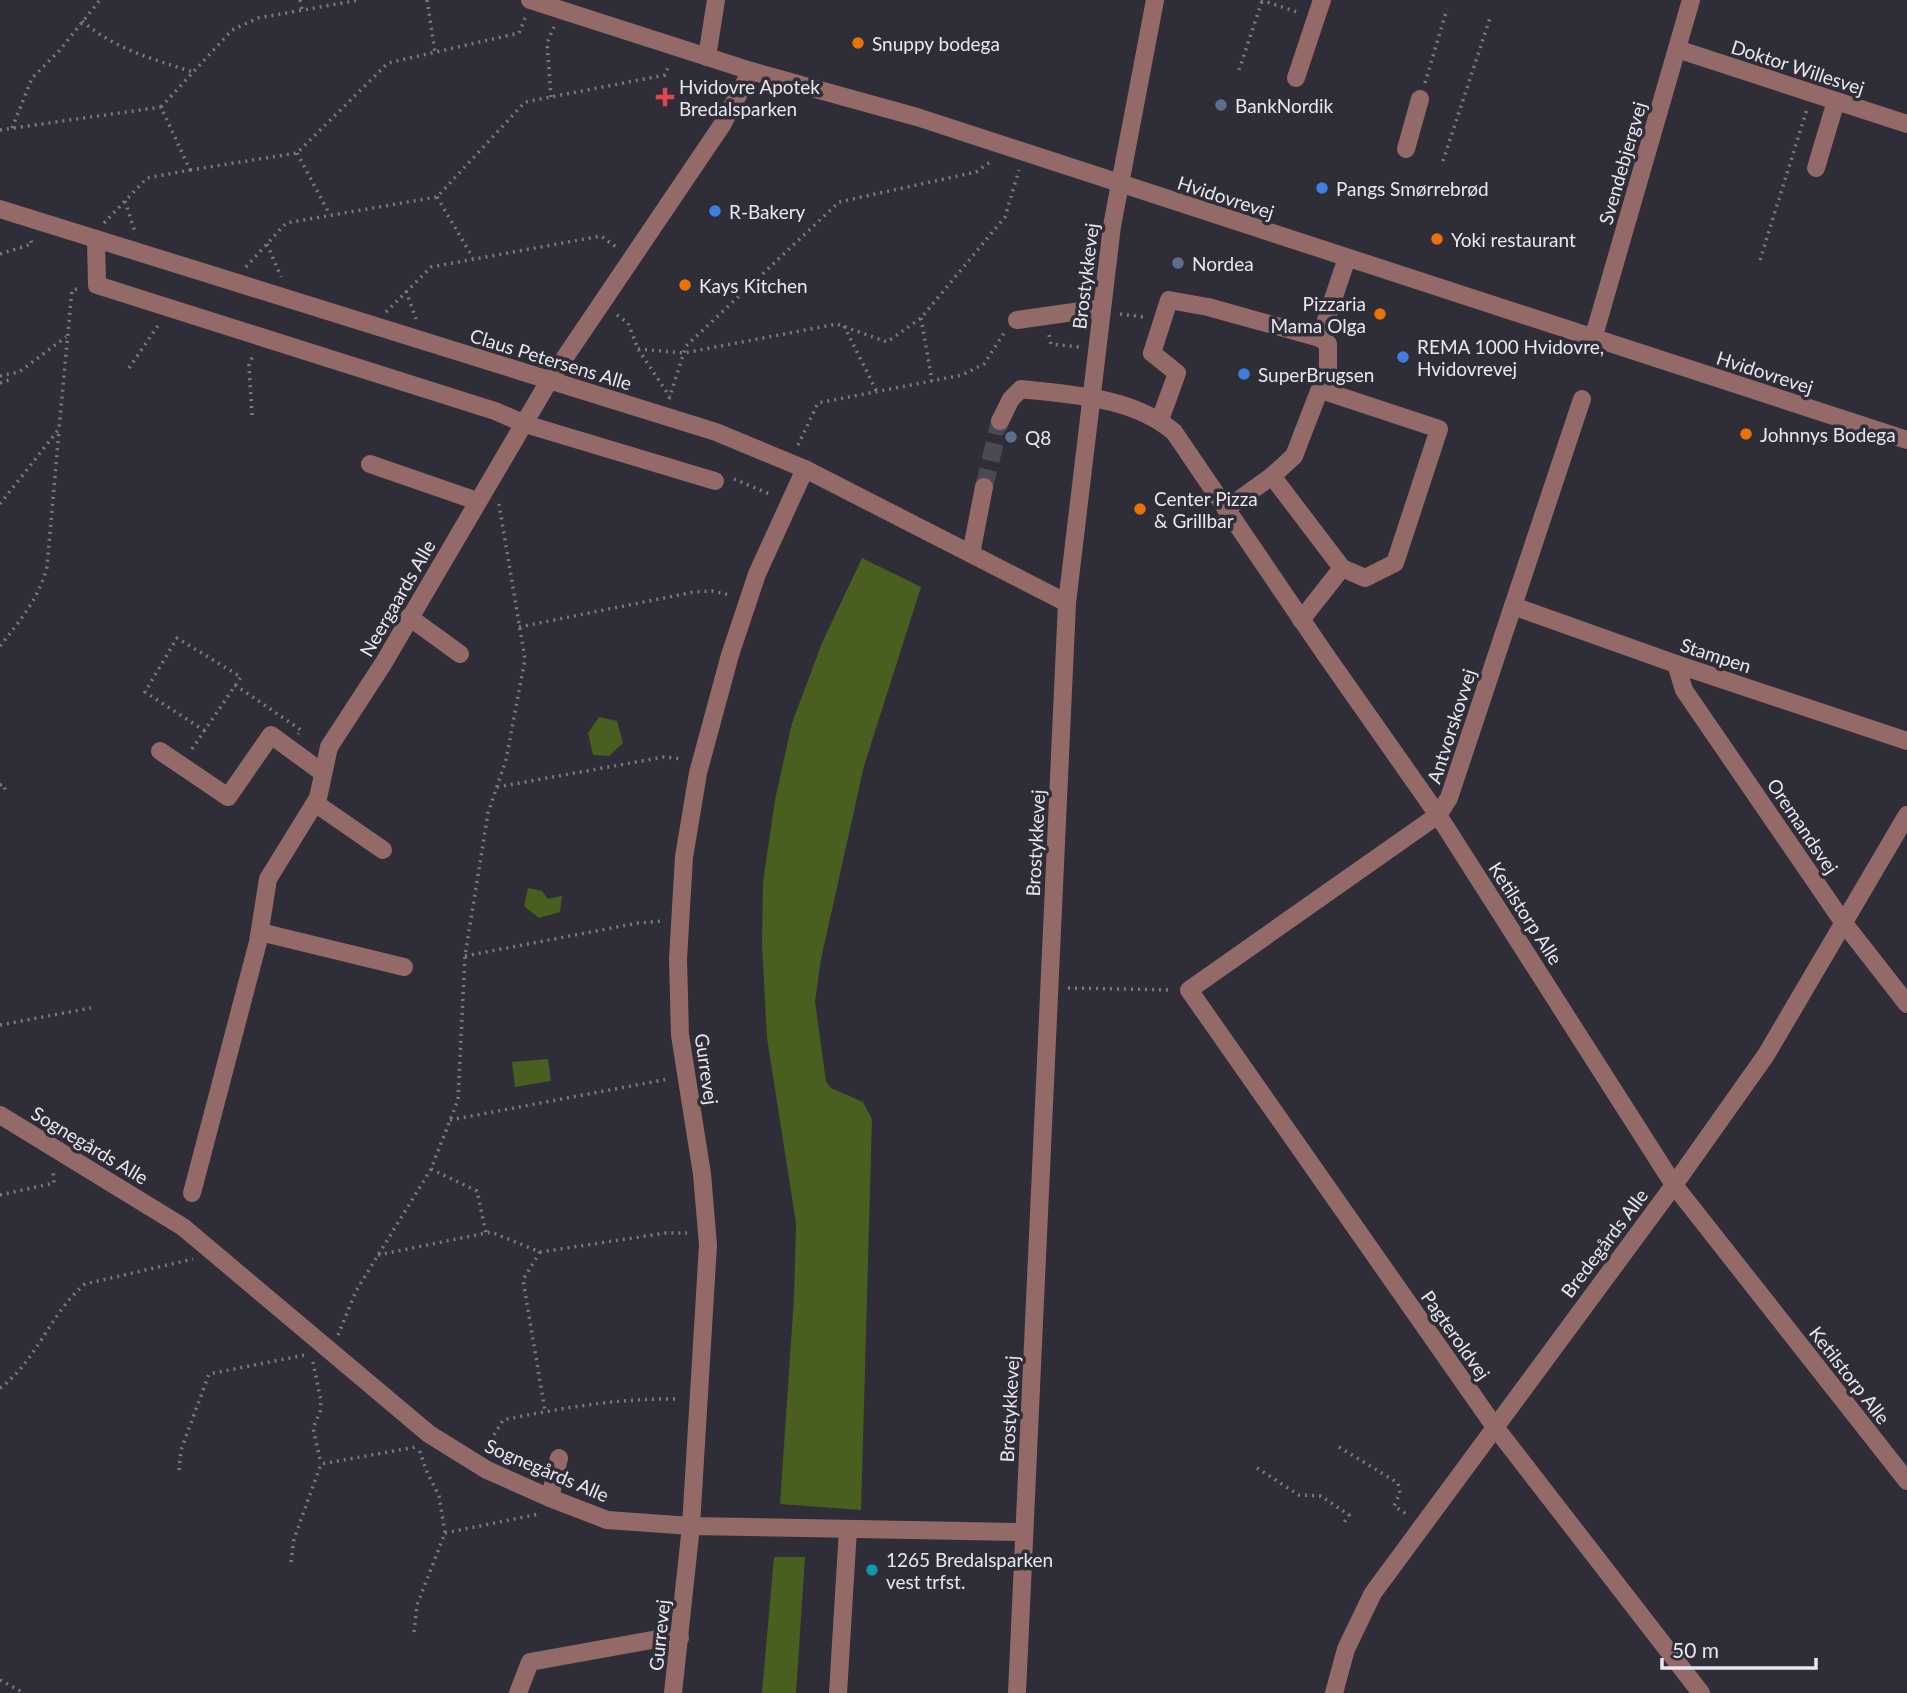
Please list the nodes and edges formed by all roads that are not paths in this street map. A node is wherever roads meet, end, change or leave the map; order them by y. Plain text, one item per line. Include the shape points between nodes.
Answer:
1 (531, 0) edge
2 (716, 0) edge
3 (1155, 0) edge
4 (1322, 0) edge
5 (1691, 0) edge
6 (1677, 49) junction
7 (707, 57) junction
8 (751, 71) junction
9 (1296, 78) dead end
10 (1420, 99) road end
11 (1836, 101) junction
12 (1907, 124) edge
13 (1406, 149) dead end
14 (1816, 168) dead end
15 (1120, 183) junction
16 (0, 209) edge
17 (93, 238) junction
18 (1347, 258) junction
19 (1102, 310) junction
20 (1014, 326) road end
21 (1320, 338) junction
22 (1592, 339) junction
23 (549, 381) junction
24 (1321, 390) junction
25 (1091, 398) junction
26 (1581, 399) dead end
27 (1160, 420) junction
28 (1000, 421) tunnel mouth
29 (525, 424) junction
30 (1907, 440) edge
31 (370, 464) dead end
32 (798, 466) junction
33 (1272, 476) junction
34 (715, 481) road end
35 (984, 487) tunnel mouth
36 (477, 501) junction
37 (1226, 509) junction
38 (971, 554) junction
39 (1342, 568) junction
40 (1067, 604) junction
41 (1513, 606) junction
42 (409, 617) junction
43 (1301, 620) junction
44 (460, 654) dead end
45 (1676, 664) junction
46 (1907, 741) edge
47 (160, 751) dead end
48 (323, 773) junction
49 (315, 803) junction
50 (1438, 815) junction
51 (1907, 815) edge
52 (383, 850) dead end
53 (1843, 922) junction
54 (260, 932) junction
55 (404, 967) dead end
56 (1189, 990) joint
57 (1907, 1004) edge
58 (0, 1115) edge
59 (1674, 1185) junction
60 (192, 1193) dead end
61 (1494, 1427) junction
62 (559, 1458) dead end
63 (1907, 1481) edge
64 (550, 1498) junction
65 (691, 1526) junction
66 (848, 1529) junction
67 (1024, 1532) junction
68 (680, 1637) junction
69 (518, 1693) edge
70 (673, 1693) edge
71 (838, 1693) edge
72 (1017, 1693) edge
73 (1334, 1693) edge
74 (1701, 1693) edge

1 - 7 street, Hvidovrevej
2 - 7 street
3 - 15 street, Brostykkevej
4 - 9 street
5 - 6 street, Svendebjergvej
6 - 11 street, Doktor Willesvej
6 - 22 street, Svendebjergvej
7 - 8 street, Hvidovrevej
8 - 15 street, Hvidovrevej via 917,117
8 - 23 street, Neergaards Alle via 722,125
10 - 13 street
11 - 12 street, Doktor Willesvej
11 - 14 street
15 - 18 street, Hvidovrevej
15 - 19 street, Brostykkevej
16 - 17 street, Claus Petersens Alle
17 - 23 street, Claus Petersens Alle
17 - 29 street via 97,285
18 - 21 street
18 - 22 street, Hvidovrevej
19 - 20 street
19 - 25 street, Brostykkevej
21 - 24 street via 1328,344 1328,368
21 - 27 street via 1169,300 1153,353 1177,373
22 - 30 street, Hvidovrevej
23 - 29 street, Neergaards Alle
23 - 32 street, Claus Petersens Alle via 716,432
24 - 33 street via 1294,456
24 - 39 street via 1439,429 1395,563 1365,578
25 - 27 street, Ketilstorp Alle
25 - 28 street, Ketilstorp Alle via 1021,389
25 - 40 street, Brostykkevej
26 - 41 street, Antvorskovvej
27 - 37 street, Ketilstorp Alle via 1174,432
29 - 34 street
29 - 36 street, Neergaards Alle
31 - 36 street
32 - 38 street, Claus Petersens Alle
32 - 65 street, Gurrevej via 790,503 757,574 730,655 701,762 684,857 680,1035 707,1233
33 - 37 street
33 - 39 street
35 - 38 street
36 - 42 street, Neergaards Alle
37 - 43 street, Ketilstorp Alle
38 - 40 street, Claus Petersens Alle
39 - 43 street
40 - 67 street, Brostykkevej
41 - 45 street, Stampen
41 - 50 street, Antvorskovvej via 1449,798
42 - 44 street
42 - 48 street, Neergaards Alle via 329,747
43 - 50 street, Ketilstorp Alle
45 - 46 street, Stampen
45 - 53 street, Oremandsvej via 1684,690
47 - 48 street via 228,797 271,735
48 - 49 street, Neergaards Alle
49 - 52 street
49 - 54 street, Neergaards Alle via 268,879
50 - 56 street, Antvorskovvej
50 - 59 street, Ketilstorp Alle
51 - 53 street, Bredegårds Alle
53 - 57 street, Oremandsvej
53 - 59 street, Bredegårds Alle via 1766,1055
54 - 55 street
54 - 60 street, Neergaards Alle
56 - 61 street, Pagteroldvej
58 - 64 street, Sognegårds Alle via 184,1227 331,1351 422,1439
59 - 61 street, Bredegårds Alle
59 - 63 street, Ketilstorp Alle
61 - 73 street, Bredegårds Alle via 1373,1593 1346,1649
61 - 74 street, Pagteroldvej
62 - 64 street
64 - 65 street, Sognegårds Alle via 607,1520
65 - 66 street, Sognegårds Alle
65 - 68 street, Gurrevej
66 - 67 street, Sognegårds Alle
66 - 71 street
67 - 72 street, Brostykkevej
68 - 69 street via 530,1662
68 - 70 street, Gurrevej

